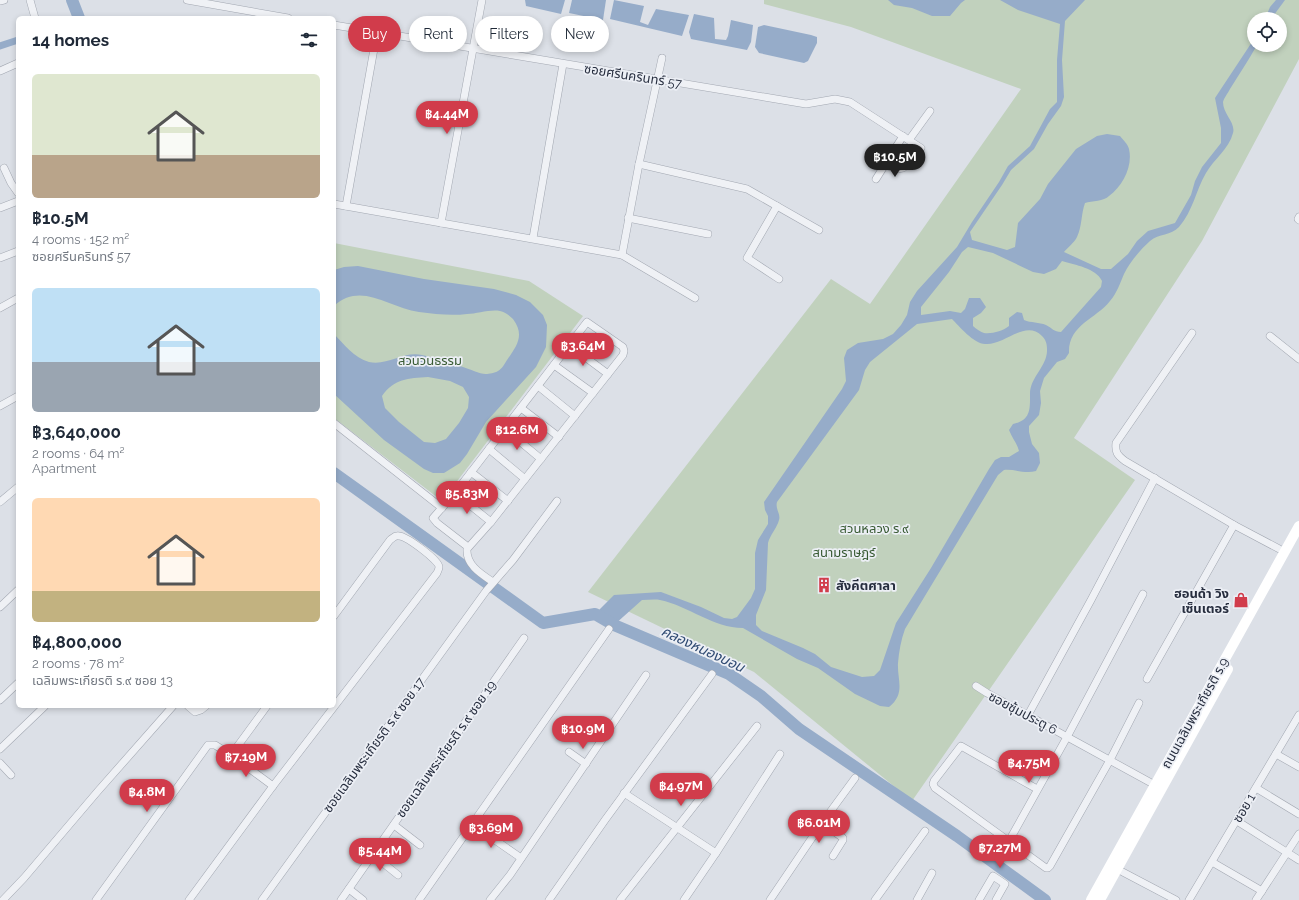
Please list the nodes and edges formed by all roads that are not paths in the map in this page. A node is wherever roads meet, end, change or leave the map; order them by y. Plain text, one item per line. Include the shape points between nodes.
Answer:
1 (4, 0) edge
2 (30, 0) edge
3 (187, 0) edge
4 (482, 0) edge
5 (0, 1) edge
6 (34, 16) edge
7 (276, 16) edge
8 (336, 25) edge
9 (348, 27) edge
10 (401, 36) edge
11 (472, 49) junction
12 (373, 52) edge
13 (662, 58) dead end
14 (16, 64) edge
15 (563, 64) junction
16 (0, 71) edge
17 (657, 79) junction
18 (930, 111) dead end
19 (906, 138) junction
20 (896, 147) junction
21 (920, 148) dead end
22 (639, 164) junction
23 (885, 165) junction
24 (4, 168) dead end
25 (876, 179) dead end
26 (16, 190) edge
27 (16, 202) edge
28 (336, 204) edge
29 (346, 206) junction
30 (777, 206) junction
31 (0, 208) edge
32 (1299, 217) edge
33 (628, 218) junction
34 (1299, 220) edge
35 (441, 223) junction
36 (819, 230) dead end
37 (708, 234) dead end
38 (533, 238) junction
39 (16, 252) edge
40 (622, 255) junction
41 (0, 258) edge
42 (779, 279) dead end
43 (695, 298) dead end
44 (16, 299) edge
45 (0, 308) edge
46 (1192, 332) dead end
47 (1270, 336) dead end
48 (569, 345) junction
49 (1299, 359) edge
50 (554, 365) junction
51 (608, 374) junction
52 (538, 386) junction
53 (593, 393) junction
54 (16, 397) edge
55 (0, 406) edge
56 (521, 408) junction
57 (575, 416) junction
58 (336, 425) edge
59 (505, 429) junction
60 (559, 436) junction
61 (489, 449) junction
62 (541, 459) junction
63 (471, 472) junction
64 (1155, 478) junction
65 (525, 479) junction
66 (16, 489) edge
67 (455, 493) junction
68 (508, 501) junction
69 (557, 501) dead end
70 (0, 502) edge
71 (442, 508) junction
72 (491, 522) junction
73 (1234, 525) junction
74 (1299, 526) edge
75 (1299, 539) edge
76 (468, 547) junction
77 (1285, 552) junction
78 (492, 582) junction
79 (16, 592) edge
80 (1143, 594) dead end
81 (0, 607) edge
82 (336, 613) edge
83 (608, 629) dead end
84 (524, 638) dead end
85 (712, 674) dead end
86 (646, 675) dead end
87 (1147, 679) dead end
88 (16, 685) edge
89 (976, 686) dead end
90 (0, 700) edge
91 (1139, 703) dead end
92 (336, 704) edge
93 (43, 708) edge
94 (171, 708) edge
95 (190, 708) edge
96 (204, 708) edge
97 (266, 708) edge
98 (333, 708) edge
99 (1028, 715) junction
100 (1298, 718) edge
101 (757, 726) dead end
102 (1067, 737) junction
103 (0, 749) edge
104 (569, 752) dead end
105 (780, 754) dead end
106 (1276, 754) junction
107 (231, 755) junction
108 (1110, 760) junction
109 (0, 763) edge
110 (586, 764) junction
111 (1299, 767) edge
112 (11, 775) dead end
113 (855, 778) dead end
114 (1155, 785) junction
115 (273, 786) junction
116 (1256, 788) junction
117 (1037, 789) junction
118 (624, 793) junction
119 (1299, 814) edge
120 (1236, 821) junction
121 (822, 823) junction
122 (472, 824) junction
123 (394, 825) junction
124 (677, 828) junction
125 (925, 831) dead end
126 (1299, 834) edge
127 (1009, 841) junction
128 (420, 845) dead end
129 (716, 853) junction
130 (1287, 853) junction
131 (373, 855) junction
132 (833, 856) dead end
133 (522, 858) junction
134 (1299, 860) edge
135 (1212, 862) junction
136 (1117, 869) junction
137 (932, 873) dead end
138 (398, 875) dead end
139 (349, 889) junction
140 (1262, 891) junction
141 (3, 900) edge
142 (96, 900) edge
143 (189, 900) edge
144 (262, 900) edge
145 (341, 900) edge
146 (363, 900) edge
147 (419, 900) edge
148 (490, 900) edge
149 (549, 900) edge
150 (620, 900) edge
151 (684, 900) edge
152 (770, 900) edge
153 (875, 900) edge
154 (917, 900) edge
155 (979, 900) edge
156 (996, 900) edge
157 (1092, 900) edge
158 (1100, 900) edge
159 (1176, 900) edge
160 (1189, 900) edge
161 (1256, 900) edge

1 - 5 street
2 - 6 street
3 - 7 street
4 - 11 street
8 - 9 street, ซอยศรีนครินทร์ 57
10 - 11 street, ซอยศรีนครินทร์ 57
11 - 15 street, ซอยศรีนครินทร์ 57
11 - 35 street
12 - 29 street
13 - 17 street
14 - 16 street
15 - 17 street, ซอยศรีนครินทร์ 57
15 - 38 street
17 - 19 street, ซอยศรีนครินทร์ 57 via 806,104 835,99 850,102
17 - 22 street
18 - 19 street
19 - 20 street
19 - 21 street, ซอยศรีนครินทร์ 57
20 - 23 street
20 - 23 street via 908,159 905,165 892,168
22 - 30 street via 747,188
22 - 33 street
23 - 25 street
24 - 26 street
27 - 31 street
28 - 29 street
29 - 35 street
30 - 36 street
30 - 42 street via 747,258
32 - 34 street
33 - 37 street
33 - 40 street
35 - 38 street
38 - 40 street
39 - 41 street
40 - 43 street
44 - 45 street
46 - 64 street via 1116,442 1115,450 1118,455
47 - 49 street
48 - 50 street
48 - 51 street
48 - 51 street via 587,322 623,347 623,355
50 - 52 street
50 - 53 street
51 - 53 street
52 - 56 street
52 - 57 street
53 - 57 street
54 - 55 street
56 - 59 street
56 - 60 street
57 - 60 street
58 - 71 street
59 - 61 street
59 - 62 street
60 - 62 street
61 - 63 street
61 - 65 street
62 - 65 street
63 - 67 street
63 - 68 street
64 - 73 street
64 - 99 street
65 - 68 street
66 - 70 street
67 - 71 street
67 - 72 street
68 - 72 street
69 - 78 street, ซอยเฉลิมพระเกียรติ ร.๙ ซอย 17 via 513,560
71 - 76 street via 433,518
72 - 76 street
73 - 77 street
73 - 87 street
74 - 77 main road, ถนนเฉลิมพระเกียรติ ร.9
75 - 136 main road, ถนนเฉลิมพระเกียรติ ร.9
76 - 78 street via 467,555 474,568
77 - 114 main road, ถนนเฉลิมพระเกียรติ ร.9
78 - 144 street, ซอยเฉลิมพระเกียรติ ร.๙ ซอย 17
79 - 81 street
80 - 102 street
82 - 92 street via 395,536 403,536 410,540 438,564 437,573
83 - 122 street
84 - 123 street, ซอยเฉลิมพระเกียรติ ร.๙ ซอย 19
85 - 118 street
86 - 110 street
88 - 90 street
89 - 99 street, ซอยซุ้มประตู 6 via 986,694
91 - 108 street
93 - 103 street
94 - 141 street
95 - 96 street via 195,712
97 - 107 street
98 - 115 street
99 - 102 street, ซอยซุ้มประตู 6
100 - 106 street, ซอย 1
101 - 124 street
102 - 108 street, ซอยซุ้มประตู 6
102 - 117 street
104 - 110 street
105 - 129 street
106 - 111 street
106 - 116 street, ซอย 1
107 - 115 street
107 - 142 street via 215,745 208,745
108 - 114 street, ซอยซุ้มประตู 6
108 - 127 street via 1050,866 1046,868
109 - 112 street
110 - 133 street
113 - 121 street
114 - 157 main road, ถนนเฉลิมพระเกียรติ ร.9
115 - 143 street
116 - 119 street
116 - 120 street, ซอย 1
117 - 127 street
117 - 127 street via 961,746 934,781 934,788
118 - 124 street
118 - 149 street
120 - 130 street
120 - 135 street, ซอย 1
121 - 132 street via 843,838
121 - 152 street
122 - 133 street
122 - 147 street
123 - 128 street
123 - 131 street, ซอยเฉลิมพระเกียรติ ร.๙ ซอย 19
124 - 129 street
124 - 150 street
125 - 153 street
126 - 130 street
129 - 151 street
130 - 134 street
130 - 140 street
131 - 138 street
131 - 139 street, ซอยเฉลิมพระเกียรติ ร.๙ ซอย 19
133 - 148 street
135 - 140 street
135 - 160 street, ซอย 1
136 - 158 main road, ถนนเฉลิมพระเกียรติ ร.9
136 - 159 street
137 - 154 street
139 - 145 street, ซอยเฉลิมพระเกียรติ ร.๙ ซอย 19
139 - 146 street
140 - 161 street
155 - 156 street via 994,876 1005,884

